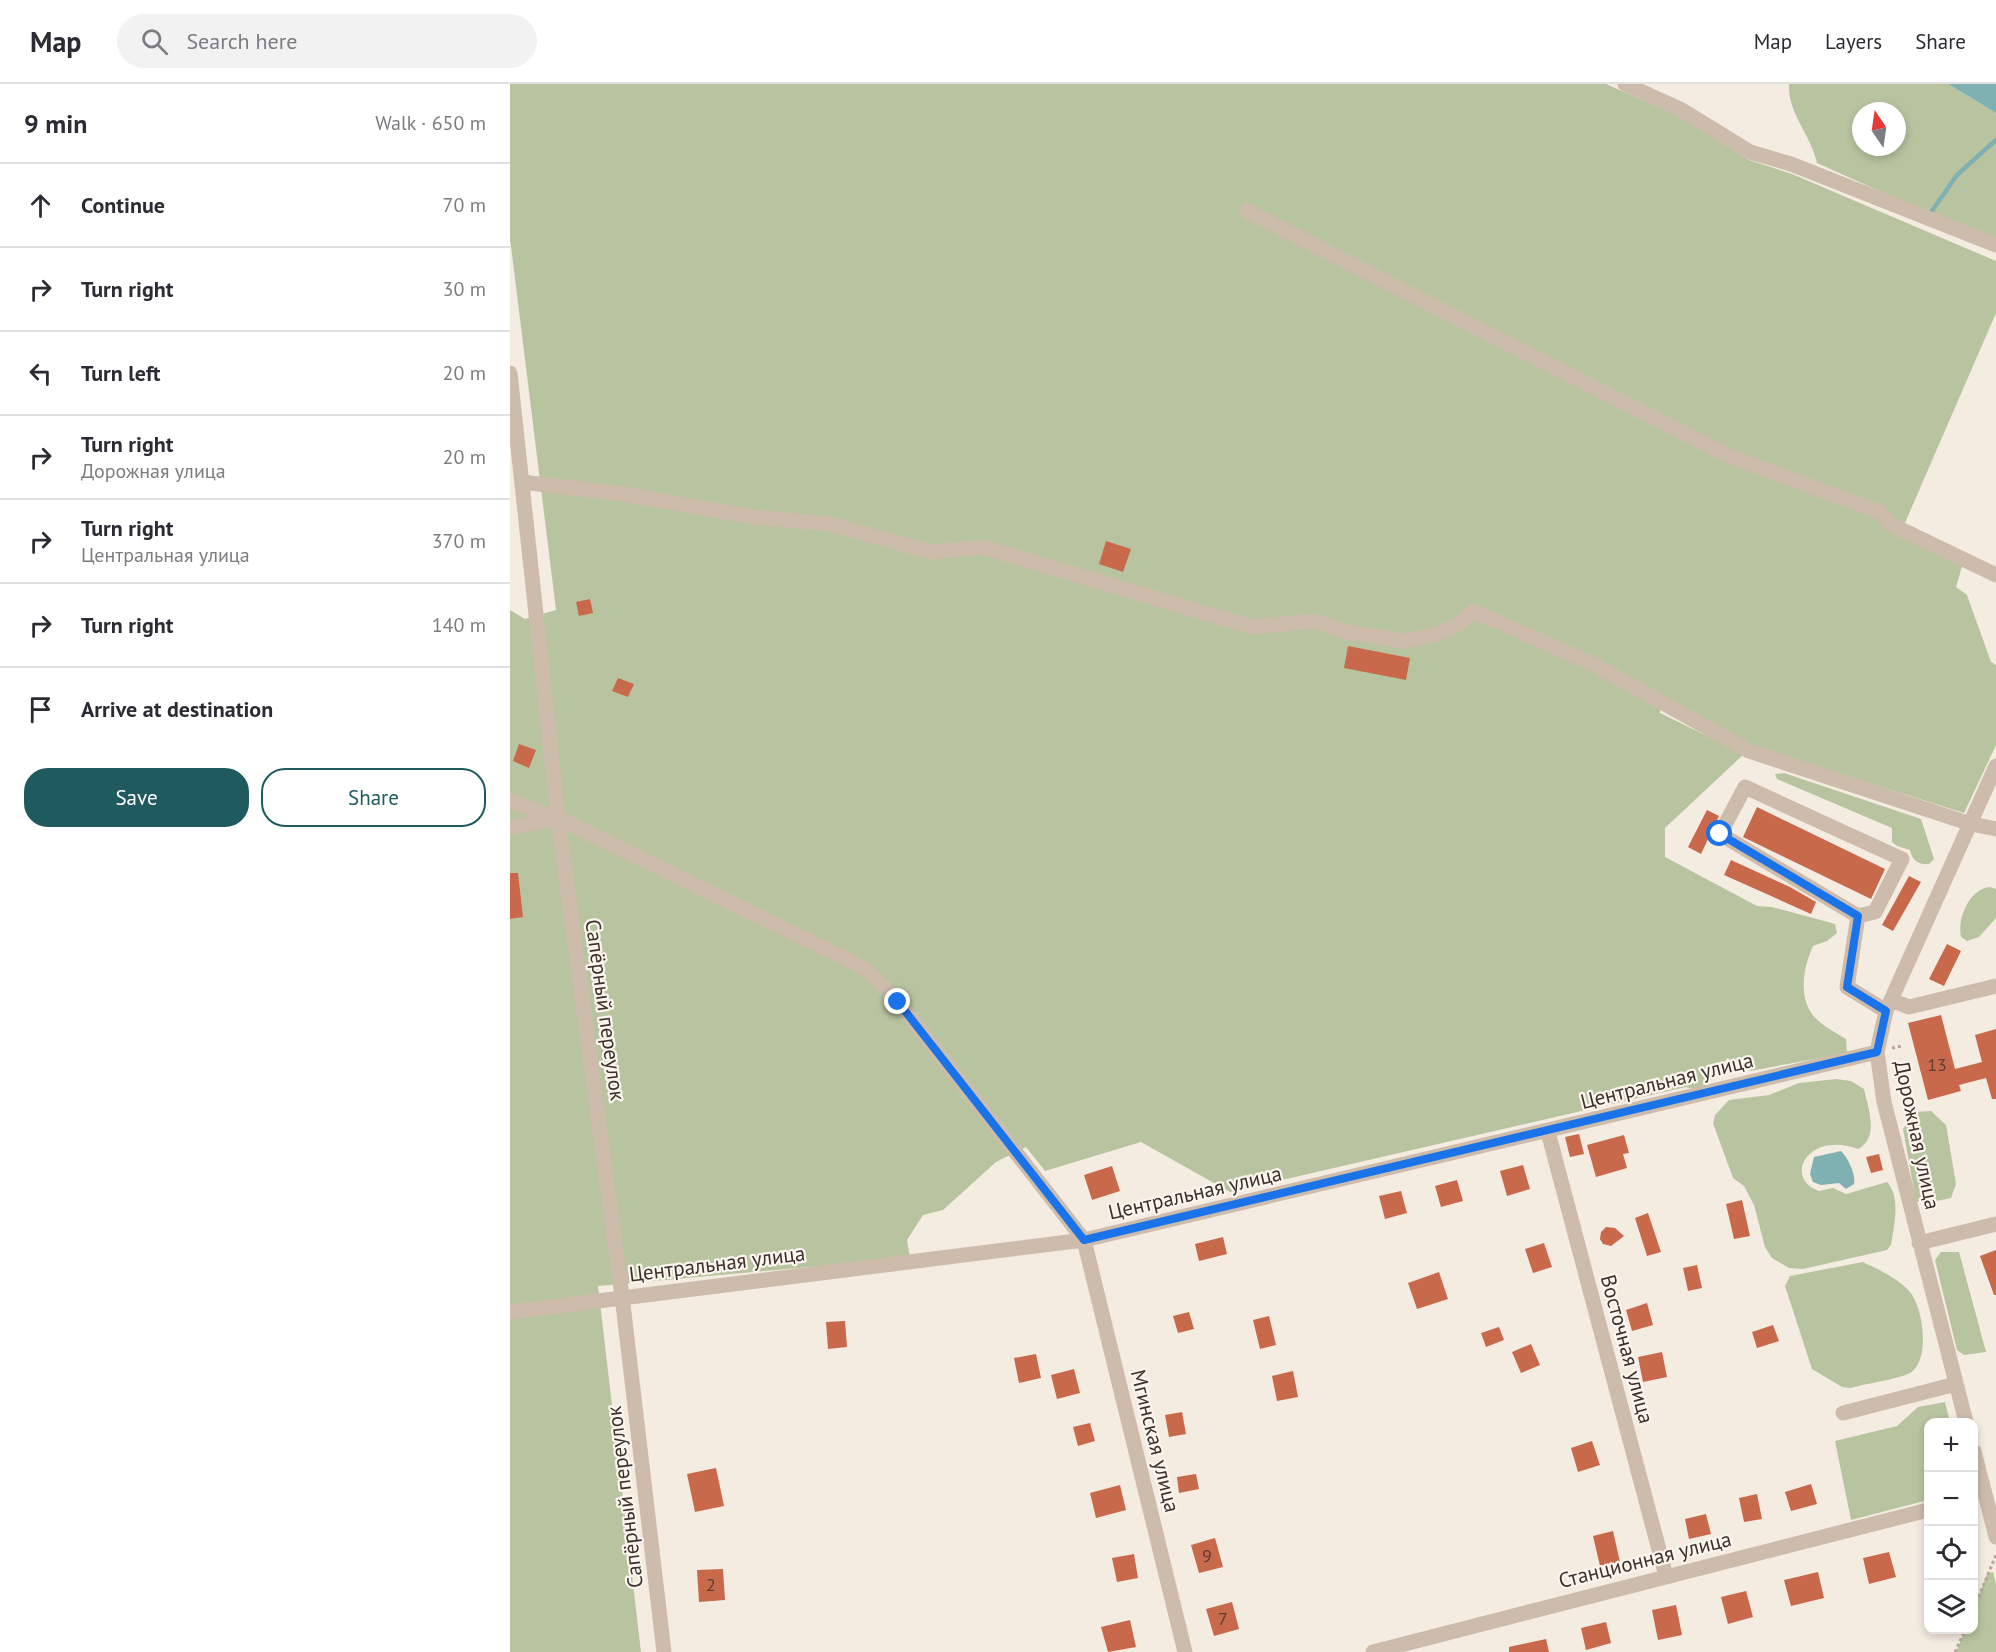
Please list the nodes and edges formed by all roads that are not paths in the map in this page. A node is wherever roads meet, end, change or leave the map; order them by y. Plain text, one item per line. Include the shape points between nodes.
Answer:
1 (1625, 84) edge
2 (1247, 211) dead end
3 (1996, 245) edge
4 (510, 373) edge
5 (522, 482) junction
6 (1996, 575) edge
7 (1996, 766) edge
8 (510, 801) edge
9 (558, 818) junction
10 (1971, 824) junction
11 (510, 828) edge
12 (1996, 830) edge
13 (1858, 916) junction
14 (1996, 986) edge
15 (1888, 1006) junction
16 (1877, 1052) junction
17 (1548, 1132) junction
18 (1996, 1224) edge
19 (1084, 1240) junction
20 (1919, 1243) junction
21 (622, 1296) junction
22 (510, 1312) edge
23 (1956, 1384) junction
24 (1843, 1413) dead end
25 (1965, 1418) edge
26 (1978, 1468) edge
27 (1986, 1502) edge
28 (1924, 1511) edge
29 (1996, 1537) edge
30 (1666, 1576) junction
31 (664, 1652) edge
32 (1185, 1652) edge
33 (1373, 1652) edge

1 - 3 street via 1680,109 1750,152 1791,164
2 - 6 street via 1729,456 1880,512 1890,524
4 - 5 street, Сапёрный переулок
5 - 9 street, Сапёрный переулок
5 - 10 street via 623,494 754,517 829,524 932,552 983,547 1252,627 1313,621 1347,632 1404,641 1435,635 1459,624 1473,611 1593,664 1749,752
7 - 10 street, Дорожная улица
8 - 9 street
9 - 11 street
9 - 19 street via 868,971 898,1002
9 - 21 street, Сапёрный переулок
10 - 12 street
10 - 15 street, Дорожная улица
13 - 13 street via 1720,834 1745,788 1902,859 1875,912
13 - 15 street via 1847,987
14 - 15 street via 1909,1007
15 - 16 street, Дорожная улица
16 - 17 street, Центральная улица
16 - 20 street, Дорожная улица via 1884,1102
17 - 19 street, Центральная улица
17 - 30 street, Восточная улица
18 - 20 street
19 - 21 street, Центральная улица
19 - 32 street, Мгинская улица
20 - 23 street, Дорожная улица
21 - 22 street, Центральная улица
21 - 31 street, Сапёрный переулок
23 - 24 street
23 - 25 street, Дорожная улица
26 - 27 street
27 - 29 street
28 - 30 street, Станционная улица
30 - 33 street, Станционная улица

